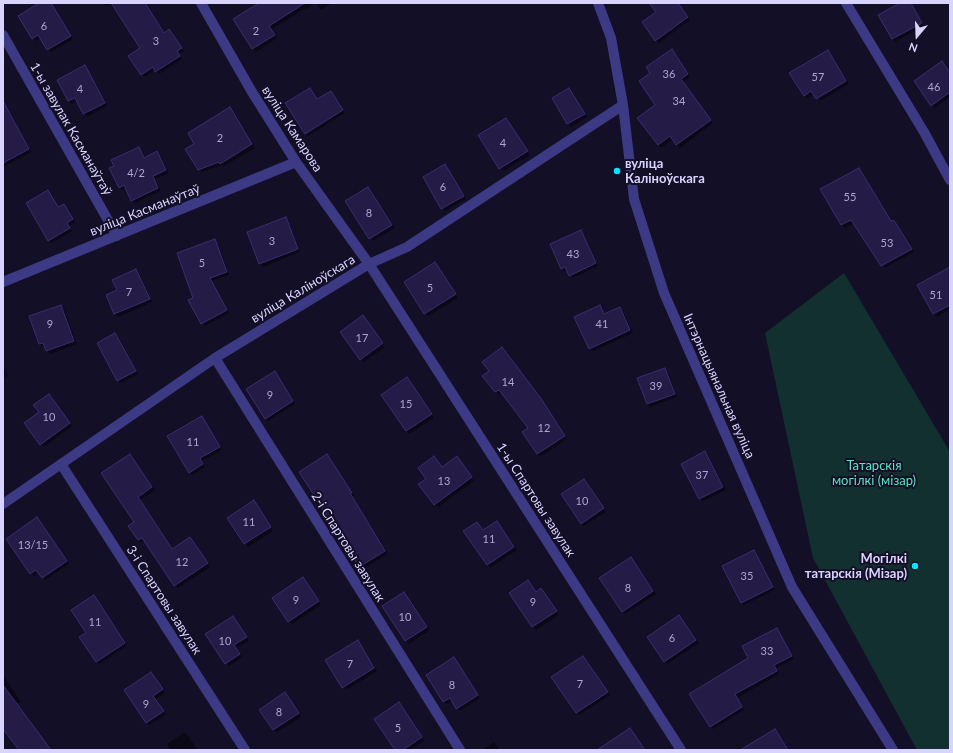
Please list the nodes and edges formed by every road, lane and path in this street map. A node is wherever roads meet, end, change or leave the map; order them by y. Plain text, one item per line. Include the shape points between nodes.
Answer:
1 (201, 3) edge
2 (598, 3) edge
3 (846, 3) edge
4 (3, 36) edge
5 (623, 105) junction
6 (296, 162) junction
7 (950, 180) edge
8 (117, 236) junction
9 (369, 264) junction
10 (3, 282) edge
11 (215, 358) junction
12 (61, 464) junction
13 (3, 504) edge
14 (245, 750) edge
15 (460, 750) edge
16 (681, 750) edge
17 (893, 750) edge

1 - 6 street, вуліца Камарова
2 - 5 street, Інтэрнацыянальная вуліца via 611,38
3 - 7 street
4 - 8 street, 1-ы завулак Касманаўтаў
5 - 9 street, вуліца Каліноўскага via 407,247
5 - 17 street, Інтэрнацыянальная вуліца via 634,200 664,293 792,587
6 - 8 street, вуліца Касманаўтаў
6 - 9 street, вуліца Камарова
8 - 10 street, вуліца Касманаўтаў
9 - 11 street, вуліца Каліноўскага
9 - 16 street, 1-ы Спартовы завулак
11 - 12 street, вуліца Каліноўскага
11 - 15 street, 2-і Спартовы завулак
12 - 13 street, вуліца Каліноўскага
12 - 14 street, 3-і Спартовы завулак

